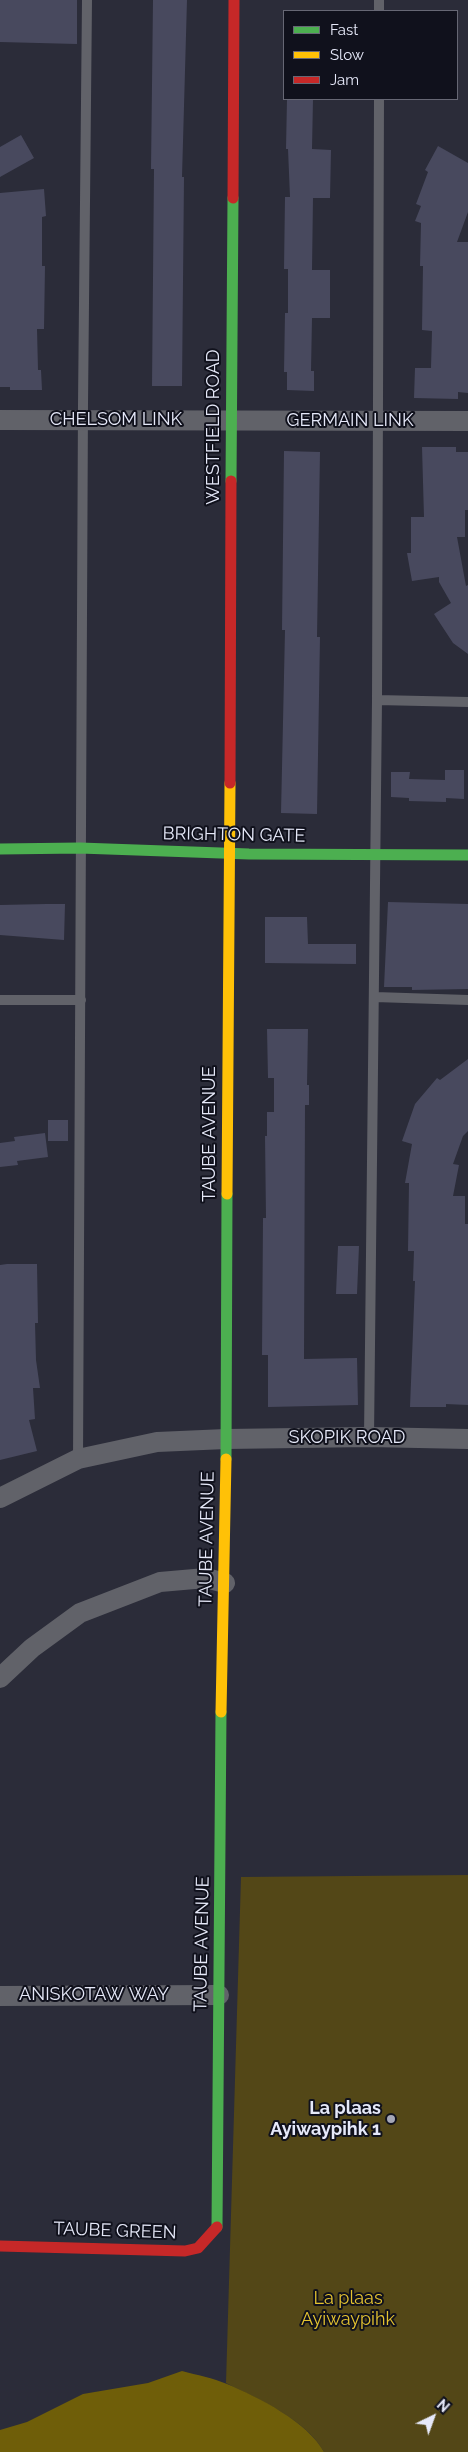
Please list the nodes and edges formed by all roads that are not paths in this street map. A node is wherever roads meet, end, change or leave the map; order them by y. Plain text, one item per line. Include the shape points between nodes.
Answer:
1 (87, 0) edge
2 (234, 0) edge
3 (379, 100) edge
4 (0, 420) edge
5 (83, 420) junction
6 (378, 420) junction
7 (231, 421) junction
8 (468, 421) edge
9 (377, 700) junction
10 (468, 702) edge
11 (80, 848) junction
12 (0, 849) edge
13 (228, 854) junction
14 (468, 855) edge
15 (374, 856) junction
16 (375, 997) junction
17 (0, 1000) edge
18 (81, 1000) junction
19 (468, 1000) edge
20 (368, 1437) junction
21 (468, 1438) edge
22 (226, 1439) junction
23 (78, 1459) junction
24 (0, 1498) edge
25 (225, 1583) junction
26 (0, 1678) edge
27 (219, 1995) junction
28 (0, 1996) edge
29 (218, 2225) joint
30 (0, 2246) edge

1 - 5 lane
2 - 7 street, WESTFIELD ROAD
3 - 6 lane
4 - 5 street, CHELSOM LINK
5 - 7 street, CHELSOM LINK
5 - 11 lane
6 - 7 street, GERMAIN LINK
6 - 8 street, GERMAIN LINK
6 - 9 lane
7 - 13 street, WESTFIELD ROAD
9 - 10 lane
9 - 15 lane
11 - 12 street, BRIGHTON GATE
11 - 13 street, BRIGHTON GATE
11 - 18 lane
13 - 15 street, BRIGHTON GATE
13 - 22 street, TAUBE AVENUE
14 - 15 street, BRIGHTON GATE
15 - 16 lane
16 - 19 lane
16 - 20 lane
17 - 18 lane
18 - 23 lane
20 - 21 street, SKOPIK ROAD
20 - 22 street, SKOPIK ROAD
22 - 23 street, SKOPIK ROAD via 157,1442
22 - 25 street, TAUBE AVENUE
23 - 24 street, SKOPIK ROAD
25 - 26 street via 206,1578 160,1582 80,1613 32,1648
25 - 27 street, TAUBE AVENUE
27 - 28 street, ANISKOTAW WAY
27 - 29 street, TAUBE AVENUE
29 - 30 street, TAUBE GREEN via 198,2248 184,2251

